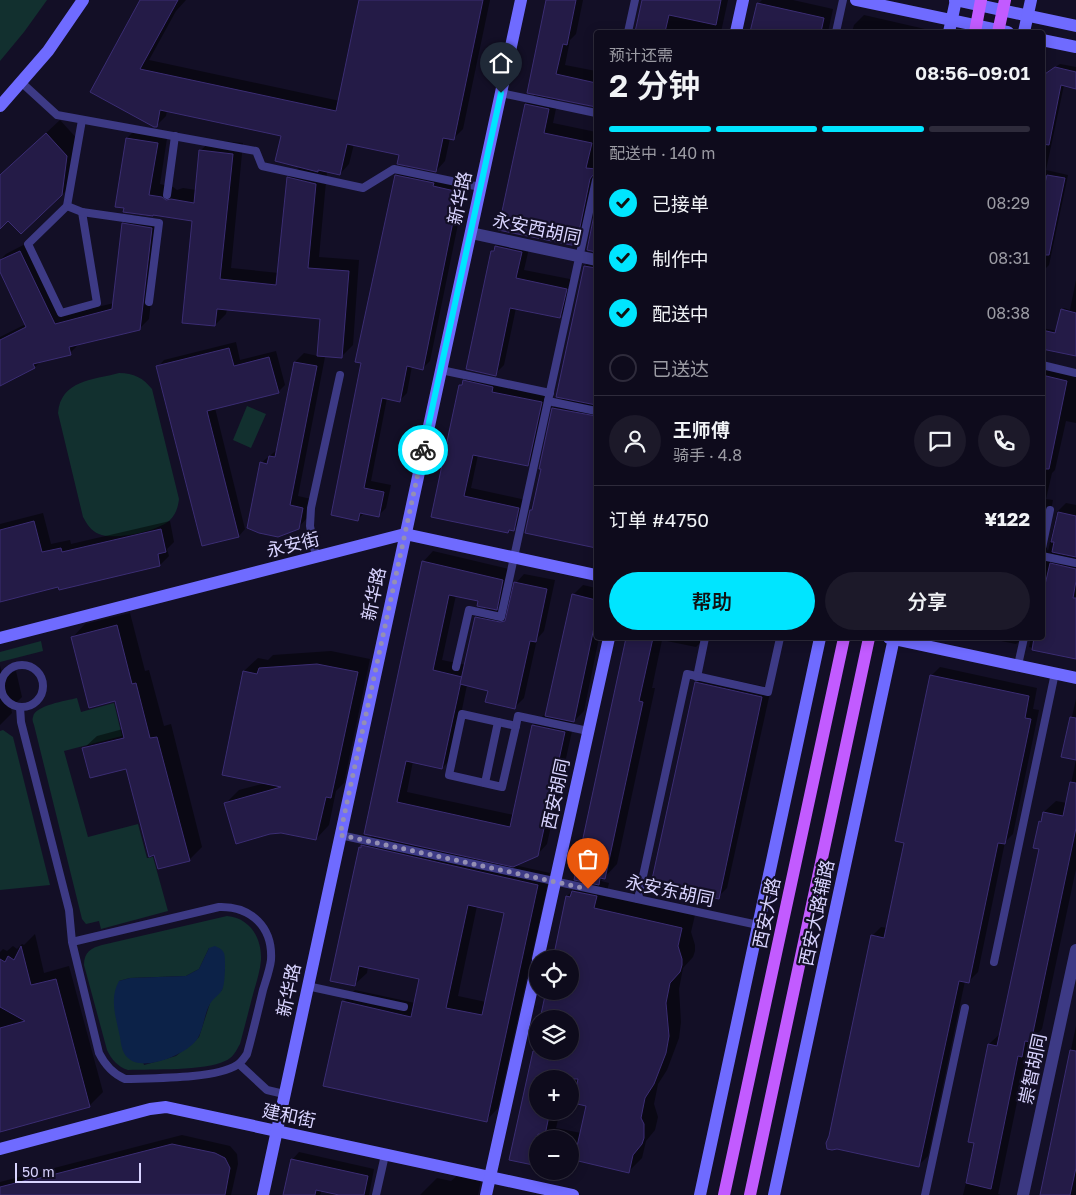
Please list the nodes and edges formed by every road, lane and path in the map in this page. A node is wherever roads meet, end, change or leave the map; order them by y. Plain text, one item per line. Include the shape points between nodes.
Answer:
1 (83, 0) edge
2 (521, 0) edge
3 (635, 0) edge
4 (743, 0) edge
5 (843, 0) edge
6 (856, 0) edge
7 (956, 0) edge
8 (1031, 0) edge
9 (981, 3) edge
10 (1004, 5) edge
11 (1028, 16) junction
12 (950, 26) edge
13 (1076, 26) edge
14 (975, 29) edge
15 (628, 30) edge
16 (736, 30) edge
17 (836, 30) edge
18 (1001, 30) edge
19 (1024, 30) edge
20 (1045, 41) edge
21 (1076, 47) edge
22 (22, 83) junction
23 (501, 93) junction
24 (0, 106) edge
25 (594, 113) edge
26 (82, 120) junction
27 (175, 136) junction
28 (480, 187) junction
29 (594, 190) edge
30 (167, 194) dead end
31 (68, 206) junction
32 (82, 212) junction
33 (470, 233) junction
34 (580, 256) junction
35 (594, 260) edge
36 (149, 302) dead end
37 (1045, 367) edge
38 (441, 370) junction
39 (1076, 373) edge
40 (340, 375) dead end
41 (549, 397) junction
42 (594, 410) edge
43 (1050, 510) dead end
44 (405, 534) junction
45 (1045, 534) edge
46 (316, 557) junction
47 (1045, 557) edge
48 (514, 558) junction
49 (1076, 563) edge
50 (594, 575) edge
51 (0, 638) edge
52 (609, 640) edge
53 (706, 640) edge
54 (780, 640) edge
55 (820, 640) edge
56 (844, 640) edge
57 (868, 640) edge
58 (892, 640) edge
59 (901, 640) edge
60 (1024, 640) edge
61 (1018, 665) junction
62 (456, 667) dead end
63 (1055, 673) junction
64 (697, 677) junction
65 (1076, 678) edge
66 (20, 707) junction
67 (498, 722) junction
68 (516, 726) junction
69 (588, 731) junction
70 (485, 783) junction
71 (340, 835) junction
72 (555, 881) junction
73 (638, 900) junction
74 (758, 925) junction
75 (72, 942) junction
76 (540, 950) edge
77 (1076, 950) edge
78 (994, 962) dead end
79 (307, 986) junction
80 (1072, 991) edge
81 (529, 1000) edge
82 (404, 1007) dead end
83 (965, 1008) dead end
84 (239, 1064) junction
85 (284, 1094) junction
86 (276, 1132) junction
87 (0, 1149) edge
88 (384, 1155) junction
89 (490, 1177) junction
90 (263, 1195) edge
91 (376, 1195) edge
92 (486, 1195) edge
93 (573, 1195) edge
94 (700, 1195) edge
95 (724, 1195) edge
96 (750, 1195) edge
97 (774, 1195) edge
98 (925, 1195) edge
99 (1023, 1195) edge

1 - 22 street
2 - 23 street, 新华路
3 - 15 lane
4 - 16 street
5 - 17 lane
6 - 12 street
7 - 9 street
7 - 12 street
8 - 11 street
9 - 10 street
9 - 14 main road
10 - 11 street
10 - 18 main road
11 - 13 street
11 - 19 street
12 - 14 street
20 - 21 street
22 - 24 street
22 - 26 lane via 57,116
23 - 25 lane
23 - 28 street, 新华路
26 - 27 lane
26 - 31 lane
27 - 28 lane via 256,151 262,166 363,188 394,169
27 - 30 lane
28 - 33 street, 新华路
29 - 34 lane
31 - 32 lane
31 - 32 lane via 28,244 61,313 97,303
32 - 36 lane via 159,223
33 - 34 street, 永安西胡同
33 - 38 street, 新华路
34 - 35 street, 永安西胡同
34 - 41 lane
37 - 39 lane
38 - 41 lane
38 - 44 street, 新华路
40 - 46 lane via 311,508 310,526
41 - 42 lane
41 - 48 lane
43 - 45 lane
44 - 46 street, 永安街
44 - 48 street, 永安街
44 - 71 street, 新华路
46 - 51 street, 永安街
47 - 49 lane
48 - 50 street, 永安街
48 - 62 lane via 501,616 469,610
52 - 69 street, 西安胡同
53 - 64 lane
54 - 64 lane via 768,692
55 - 74 street
56 - 95 main road, 西安大路
57 - 96 main road
58 - 97 street, 西安大路辅路
59 - 61 street
60 - 61 lane
61 - 63 street
63 - 65 street
63 - 78 lane
64 - 73 lane via 687,674
66 - 66 lane via 35,702 42,689 39,674 22,665 15,666 1,681 7,701
66 - 75 lane via 21,722 69,910
67 - 68 lane
67 - 70 lane
67 - 70 lane via 462,714 450,766 449,775
68 - 69 lane via 518,716
68 - 70 lane via 502,787
69 - 72 street, 西安胡同
71 - 72 lane, 永安东胡同
71 - 79 street, 新华路
72 - 73 lane, 永安东胡同
72 - 76 street, 西安胡同
73 - 74 lane, 永安东胡同
74 - 94 street
75 - 84 lane via 99,1052 103,1062 117,1075 125,1079 214,1074
75 - 84 lane via 219,906 229,906 254,916 270,942 271,960 247,1054
77 - 80 street, 崇智胡同
79 - 82 lane
79 - 85 street, 新华路
80 - 99 street, 崇智胡同
81 - 89 street, 西安胡同
83 - 98 lane
84 - 85 lane via 267,1090
85 - 86 street, 新华路
86 - 87 street, 建和街 via 158,1107
86 - 88 street, 建和街
86 - 90 street, 新华路
88 - 89 street, 建和街
88 - 91 lane
89 - 92 street, 西安胡同
89 - 93 street, 建和街

